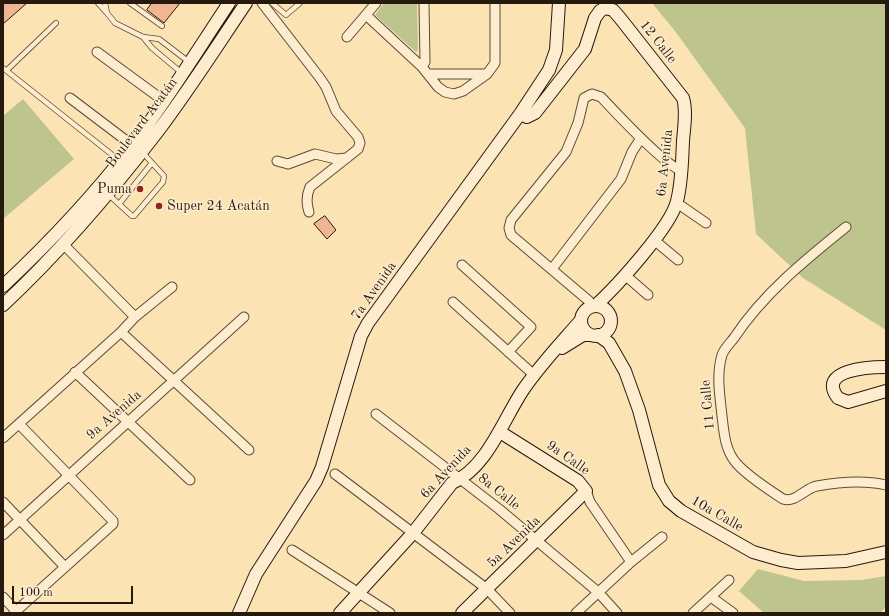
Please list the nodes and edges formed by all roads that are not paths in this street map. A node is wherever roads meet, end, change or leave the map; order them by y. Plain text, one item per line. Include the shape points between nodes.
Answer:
1 (98, 3) edge
2 (105, 3) edge
3 (130, 3) edge
4 (229, 3) edge
5 (246, 3) edge
6 (262, 3) edge
7 (272, 3) edge
8 (300, 3) edge
9 (376, 3) edge
10 (424, 3) edge
11 (495, 3) edge
12 (559, 3) edge
13 (107, 13) junction
14 (366, 14) junction
15 (56, 23) dead end
16 (162, 26) dead end
17 (143, 37) junction
18 (347, 37) dead end
19 (97, 52) dead end
20 (190, 63) junction
21 (422, 67) junction
22 (5, 69) edge
23 (183, 74) junction
24 (428, 74) junction
25 (487, 74) junction
26 (70, 98) dead end
27 (683, 98) joint
28 (164, 101) junction
29 (520, 114) junction
30 (641, 138) junction
31 (137, 149) junction
32 (347, 158) junction
33 (120, 160) junction
34 (277, 161) dead end
35 (152, 163) junction
36 (682, 171) junction
37 (107, 193) junction
38 (677, 203) junction
39 (119, 204) junction
40 (308, 212) dead end
41 (706, 223) dead end
42 (846, 227) dead end
43 (654, 240) junction
44 (63, 244) junction
45 (678, 260) dead end
46 (462, 265) dead end
47 (552, 269) junction
48 (621, 280) junction
49 (3, 286) edge
50 (172, 287) dead end
51 (648, 295) dead end
52 (453, 302) dead end
53 (592, 303) junction
54 (3, 305) edge
55 (607, 311) junction
56 (135, 317) junction
57 (244, 317) dead end
58 (581, 320) junction
59 (609, 328) junction
60 (121, 332) junction
61 (595, 335) junction
62 (508, 352) junction
63 (546, 359) junction
64 (886, 367) edge
65 (625, 371) junction
66 (75, 372) junction
67 (534, 375) junction
68 (174, 381) junction
69 (886, 391) edge
70 (376, 414) dead end
71 (128, 421) junction
72 (19, 424) junction
73 (500, 432) junction
74 (3, 438) edge
75 (249, 450) dead end
76 (69, 474) junction
77 (335, 474) dead end
78 (461, 479) junction
79 (190, 480) dead end
80 (886, 485) edge
81 (586, 491) junction
82 (3, 502) edge
83 (20, 518) junction
84 (413, 533) junction
85 (3, 535) edge
86 (662, 537) dead end
87 (536, 541) junction
88 (292, 550) dead end
89 (886, 552) edge
90 (631, 562) junction
91 (65, 567) junction
92 (729, 580) dead end
93 (488, 589) junction
94 (360, 592) junction
95 (598, 592) junction
96 (3, 597) edge
97 (711, 597) junction
98 (15, 612) edge
99 (239, 613) edge
100 (340, 613) edge
101 (390, 613) edge
102 (462, 613) edge
103 (510, 613) edge
104 (576, 613) edge
105 (618, 613) edge
106 (693, 613) edge
107 (732, 613) edge

1 - 13 lane
2 - 13 lane
3 - 16 lane
4 - 20 street, Boulevard Acatán
5 - 31 street, Boulevard Acatán via 181,99
6 - 32 street via 320,78 336,111 358,137 358,149
7 - 8 lane via 286,15
9 - 14 street
10 - 21 street via 425,62
11 - 25 street via 495,63
12 - 29 street, 7a Avenida via 554,58
13 - 17 lane via 115,23
14 - 18 street
14 - 21 street
15 - 22 lane
17 - 20 lane via 159,39
17 - 23 lane
19 - 28 street
20 - 23 street, Boulevard Acatán
21 - 24 street
22 - 33 lane
23 - 28 street, Boulevard Acatán
24 - 25 street
24 - 25 street via 441,90 454,94
26 - 31 street
27 - 29 street, 12 Calle via 620,18 613,10 606,8 596,16 585,49 535,113 529,117
27 - 36 street, 6a Avenida via 685,110
28 - 31 street, Boulevard Acatán
29 - 99 street, 7a Avenida via 368,323 361,336 316,481 256,574
30 - 36 street
30 - 47 street via 621,179
30 - 47 street via 601,97 592,94 582,101 578,123 566,152 512,220 509,228 512,235
31 - 33 street, Boulevard Acatán
31 - 35 lane
31 - 37 street, Boulevard Acatán
32 - 34 street via 336,159 315,154 288,164
32 - 40 street via 310,188 306,202
33 - 49 street, Boulevard Acatán via 54,236
35 - 39 lane
35 - 39 lane via 164,176 163,182 134,216
36 - 38 street, 6a Avenida
37 - 39 lane
37 - 44 street, Boulevard Acatán
38 - 41 street
38 - 43 street, 6a Avenida
42 - 80 street, 11 Calle via 800,264 766,298 742,324 723,354 719,369 719,390 724,434 726,446 737,464 783,500 792,500 817,486 858,482
43 - 45 street
43 - 48 street, 6a Avenida
44 - 54 street, Boulevard Acatán
44 - 56 street
46 - 62 street via 530,327
47 - 53 street
48 - 51 street
48 - 53 street, 6a Avenida
48 - 55 street, 6a Avenida via 608,302
50 - 56 street
52 - 62 street
53 - 55 street
53 - 58 street
55 - 59 street via 611,320
56 - 60 street
57 - 68 street, 9a Avenida
58 - 61 street via 584,329
58 - 63 street, 6a Avenida
59 - 61 street via 603,334
59 - 65 street, 10a Calle via 622,351
60 - 66 street
60 - 68 street
61 - 63 street, 6a Avenida via 583,335
61 - 65 street, 10a Calle via 609,343
62 - 67 street
63 - 67 street, 6a Avenida
64 - 69 street via 842,373 836,380 835,393 842,401 850,402
65 - 89 street, 10a Calle via 639,410 659,485 669,501 681,511 752,552 781,560 798,563 846,561
66 - 71 street
66 - 72 street
67 - 73 street, 6a Avenida
68 - 71 street, 9a Avenida
68 - 75 street
70 - 78 street, 8a Calle
71 - 76 street, 9a Avenida
71 - 79 street
72 - 74 street
72 - 76 street
73 - 78 street, 6a Avenida via 473,468
73 - 81 street, 9a Calle via 578,481
76 - 83 street, 9a Avenida
76 - 91 street via 113,524
77 - 84 street
78 - 84 street, 6a Avenida via 452,483
78 - 87 street, 8a Calle
81 - 87 street, 5a Avenida
81 - 90 street, 9a Calle via 590,502
82 - 83 street
83 - 85 street, 9a Avenida
83 - 91 street
84 - 93 street
84 - 94 street, 6a Avenida
86 - 90 street
87 - 93 street, 5a Avenida
87 - 95 street, 8a Calle
88 - 94 street
90 - 95 street
91 - 98 street
92 - 97 street
93 - 102 street, 5a Avenida
93 - 103 street
94 - 100 street, 6a Avenida
94 - 101 street
95 - 104 street
95 - 105 street, 8a Calle
96 - 98 street
97 - 106 street
97 - 107 street

